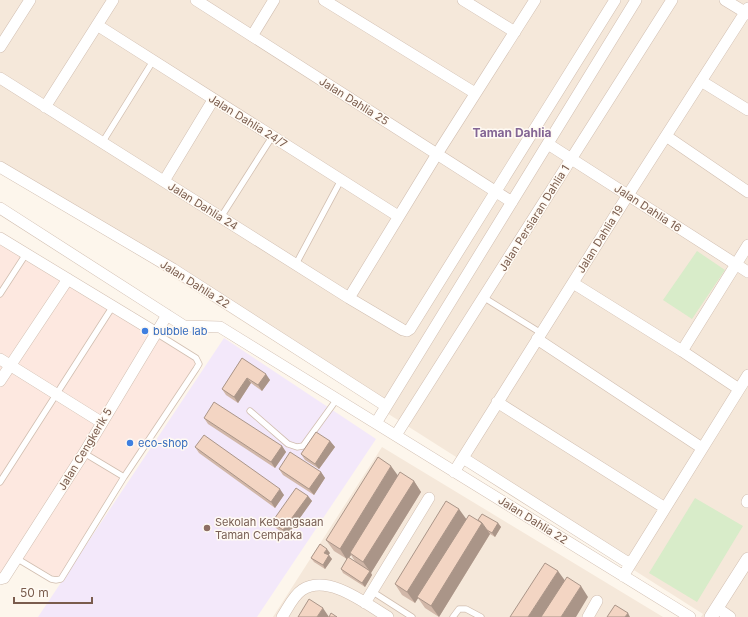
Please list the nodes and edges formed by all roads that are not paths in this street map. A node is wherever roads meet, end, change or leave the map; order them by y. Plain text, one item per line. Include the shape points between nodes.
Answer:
1 (30, 0) edge
2 (113, 0) edge
3 (196, 0) edge
4 (274, 0) edge
5 (324, 0) edge
6 (463, 0) edge
7 (535, 0) edge
8 (615, 0) edge
9 (636, 0) edge
10 (672, 0) edge
11 (725, 0) edge
12 (747, 11) edge
13 (97, 25) junction
14 (515, 32) junction
15 (252, 36) junction
16 (0, 47) edge
17 (153, 61) junction
18 (0, 78) edge
19 (701, 81) junction
20 (475, 93) junction
21 (213, 100) junction
22 (45, 107) junction
23 (748, 110) edge
24 (666, 136) junction
25 (272, 137) junction
26 (102, 143) junction
27 (548, 144) junction
28 (437, 154) junction
29 (571, 159) junction
30 (0, 167) edge
31 (341, 180) junction
32 (164, 181) junction
33 (496, 191) junction
34 (748, 192) edge
35 (628, 195) junction
36 (512, 202) junction
37 (0, 208) edge
38 (398, 216) junction
39 (221, 217) junction
40 (0, 238) edge
41 (748, 245) edge
42 (26, 254) junction
43 (296, 264) junction
44 (736, 264) junction
45 (748, 272) edge
46 (68, 279) junction
47 (573, 283) junction
48 (0, 294) edge
49 (483, 297) junction
50 (349, 298) junction
51 (112, 306) junction
52 (167, 315) junction
53 (155, 332) junction
54 (539, 336) junction
55 (682, 351) junction
56 (0, 359) edge
57 (10, 365) junction
58 (748, 375) edge
59 (0, 381) edge
60 (739, 389) junction
61 (56, 394) junction
62 (337, 399) junction
63 (497, 402) junction
64 (386, 406) junction
65 (250, 411) dead end
66 (102, 422) junction
67 (376, 423) junction
68 (396, 435) junction
69 (702, 448) junction
70 (84, 453) junction
71 (463, 458) junction
72 (454, 472) junction
73 (124, 477) junction
74 (0, 482) edge
75 (429, 498) dead end
76 (665, 508) junction
77 (16, 558) junction
78 (748, 559) edge
79 (630, 564) junction
80 (623, 576) junction
81 (0, 579) edge
82 (373, 592) junction
83 (597, 602) dead end
84 (365, 603) junction
85 (714, 613) edge
86 (383, 616) edge
87 (282, 617) edge
88 (412, 617) edge
89 (453, 617) edge
90 (480, 617) edge
91 (588, 617) edge
92 (690, 617) edge
93 (730, 617) edge

1 - 16 street
2 - 13 street
3 - 15 street, Jalan Dahlia 25
4 - 15 street
5 - 20 street
6 - 14 street
7 - 14 street
8 - 33 street
9 - 27 street
10 - 29 street, Jalan Persiaran Dahlia 1
11 - 12 street
12 - 19 street, Jalan Dahlia 19
13 - 17 street, Jalan Dahlia 24/7
13 - 22 street
14 - 20 street
15 - 28 street, Jalan Dahlia 25
17 - 21 street, Jalan Dahlia 24/7
17 - 26 lane
18 - 22 street, Jalan Dahlia 24
19 - 23 street
19 - 24 street, Jalan Dahlia 19
20 - 28 street
21 - 25 street, Jalan Dahlia 24/7
21 - 32 street
22 - 26 street, Jalan Dahlia 24
24 - 34 street
24 - 35 street, Jalan Dahlia 19
25 - 31 street, Jalan Dahlia 24/7
25 - 39 lane
26 - 32 street, Jalan Dahlia 24
27 - 29 street, Jalan Dahlia 16
27 - 36 street
28 - 33 street, Jalan Dahlia 25
28 - 38 street
29 - 35 street, Jalan Dahlia 16
29 - 49 street, Jalan Persiaran Dahlia 1
30 - 64 street, Jalan Dahlia 22 via 173,269
31 - 38 street, Jalan Dahlia 24/7
31 - 43 lane
32 - 39 street, Jalan Dahlia 24
33 - 36 street, Jalan Dahlia 25
33 - 50 street, Jalan Dahlia 24 via 410,329 403,330
35 - 44 street, Jalan Dahlia 16
35 - 47 street, Jalan Dahlia 19
36 - 64 street
37 - 52 street
38 - 50 street
39 - 43 street, Jalan Dahlia 24
40 - 42 street
41 - 44 street
42 - 46 street
42 - 48 lane
43 - 50 street, Jalan Dahlia 24
44 - 45 street, Jalan Dahlia 16
44 - 55 street
46 - 51 street
46 - 57 street
47 - 54 street, Jalan Dahlia 19
47 - 55 street
49 - 54 lane
49 - 68 street, Jalan Persiaran Dahlia 1
51 - 53 street
51 - 61 lane
52 - 53 street, Jalan Cengkerik 5
52 - 62 street, Jalan Dahlia 22 via 184,326 220,327
53 - 66 street, Jalan Cengkerik 5
53 - 73 lane via 196,358 199,364
54 - 63 street, Jalan Dahlia 19
54 - 69 street
55 - 60 street
56 - 57 street
57 - 59 street
57 - 61 street
58 - 60 street
60 - 69 street
61 - 66 street
61 - 74 lane
62 - 65 lane via 304,446 297,447 288,444
62 - 67 street, Jalan Dahlia 22
63 - 71 street, Jalan Dahlia 19
63 - 76 street
64 - 67 street
66 - 70 street, Jalan Cengkerik 5
67 - 68 street, Jalan Dahlia 22
68 - 72 street, Jalan Dahlia 22
69 - 76 street
70 - 73 lane
70 - 77 street, Jalan Cengkerik 5
71 - 72 street, Jalan Dahlia 19
71 - 79 street
72 - 80 street, Jalan Dahlia 22
73 - 77 lane via 61,578 51,579
75 - 82 street
76 - 79 street
77 - 81 street, Jalan Cengkerik 5 via 4,578
78 - 85 street
79 - 80 street
80 - 92 street, Jalan Dahlia 22
82 - 84 street
82 - 88 lane
83 - 91 street
84 - 86 street
84 - 87 street via 346,592 328,586 307,587 295,596
85 - 93 street
89 - 90 lane via 459,609 466,609

